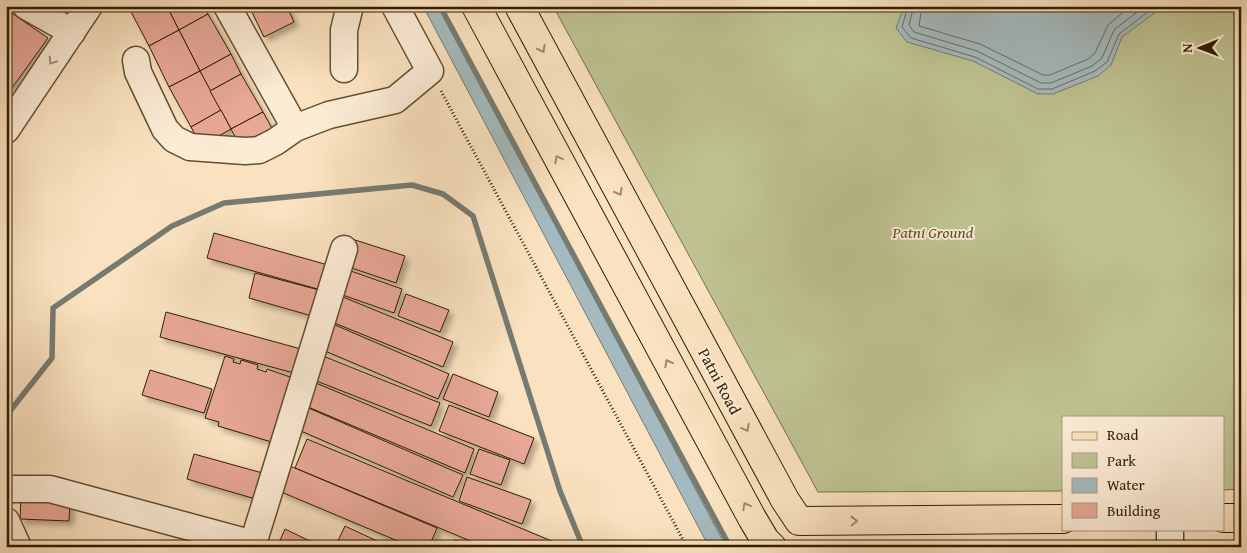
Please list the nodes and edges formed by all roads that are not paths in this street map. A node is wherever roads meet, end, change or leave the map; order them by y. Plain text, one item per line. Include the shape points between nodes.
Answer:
1 (26, 6) edge
2 (89, 6) edge
3 (226, 6) edge
4 (350, 6) edge
5 (395, 6) edge
6 (476, 6) edge
7 (518, 6) edge
8 (72, 32) junction
9 (136, 60) dead end
10 (344, 69) dead end
11 (295, 128) junction
12 (6, 130) edge
13 (344, 249) dead end
14 (6, 491) edge
15 (1224, 518) edge
16 (1241, 518) edge
17 (1062, 520) edge
18 (6, 521) edge
19 (1170, 530) edge
20 (252, 545) edge
21 (18, 547) edge
22 (772, 547) edge
23 (1170, 547) edge

1 - 8 street
2 - 8 street
3 - 11 street
4 - 10 street via 344,30
5 - 11 street via 430,71 396,100 328,115
22 -> 6 main road via 747,510
7 -> 17 main road, Patni Road via 799,521
8 -> 12 street
9 - 11 street via 138,72 165,129 174,139 190,147 260,150
13 - 20 street
14 - 20 street via 50,489
15 - 16 main road
18 - 21 street
19 - 23 street

